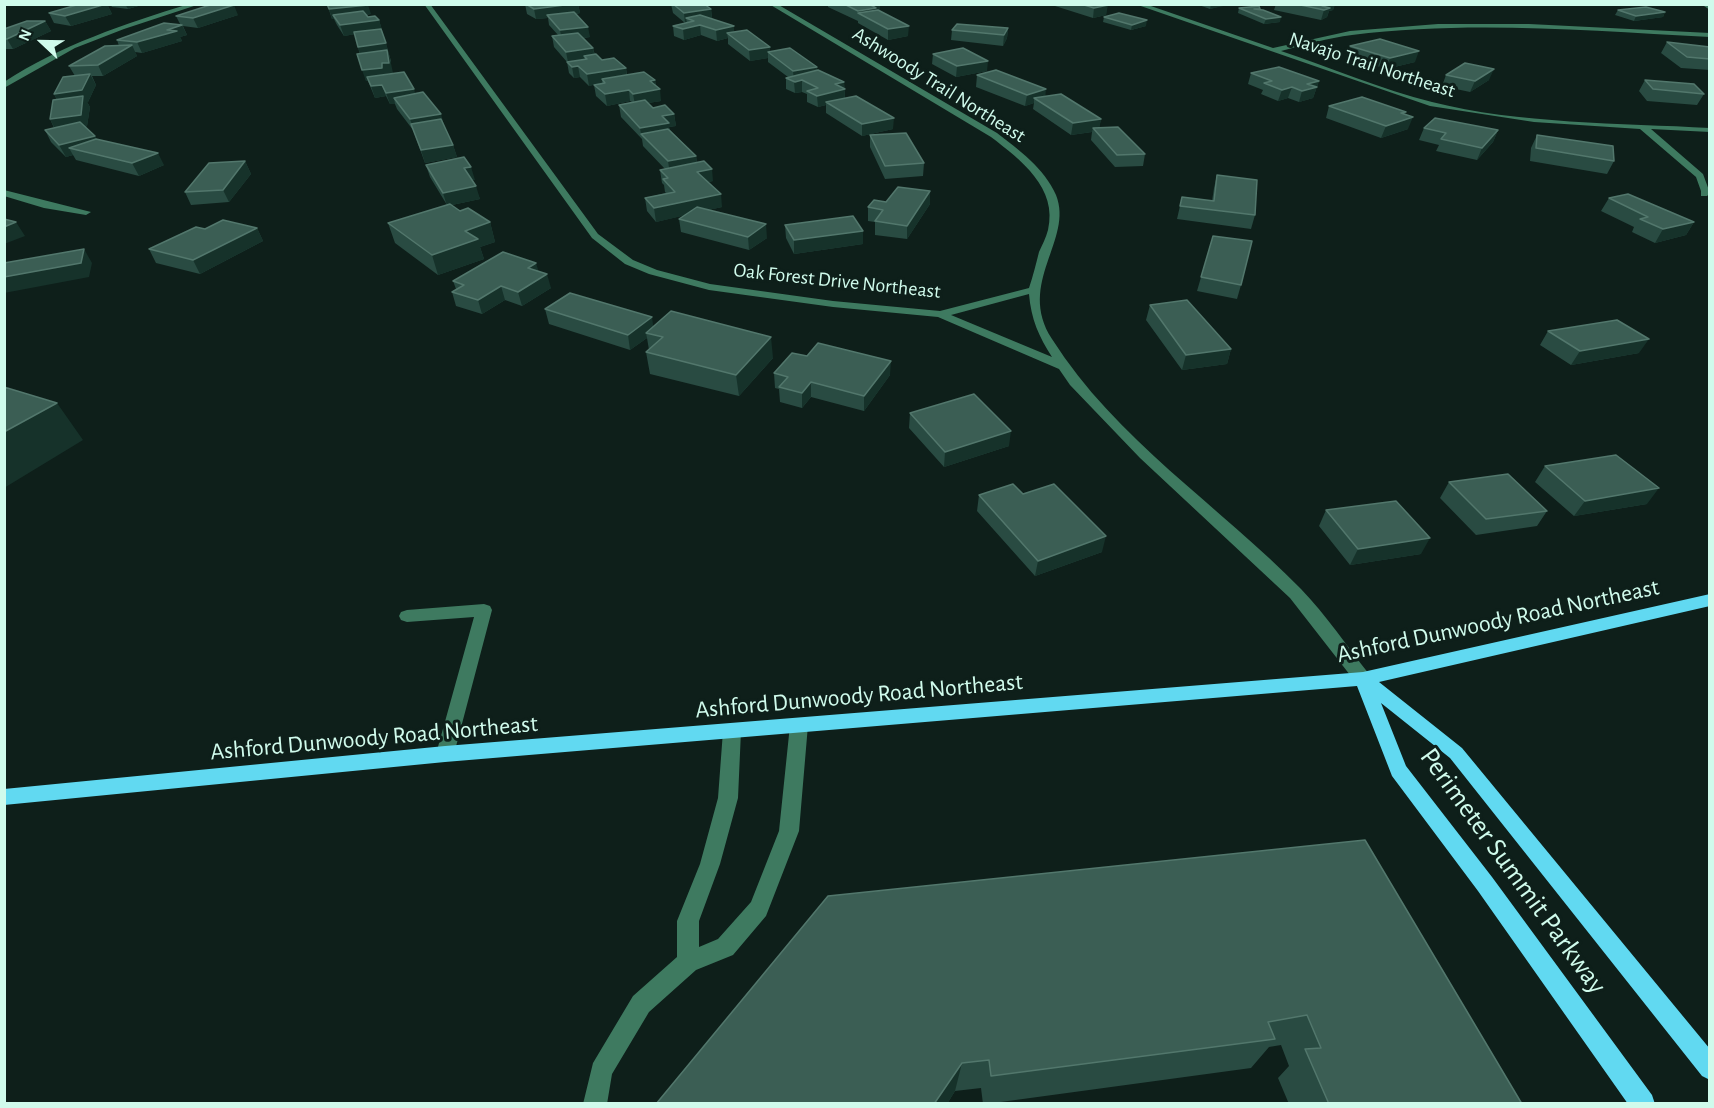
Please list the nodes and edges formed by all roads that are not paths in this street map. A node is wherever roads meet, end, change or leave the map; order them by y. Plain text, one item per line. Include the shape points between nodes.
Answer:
1 (197, 4) edge
2 (427, 4) edge
3 (772, 4) edge
4 (1138, 4) edge
5 (1704, 4) edge
6 (1710, 8) edge
7 (1710, 35) edge
8 (1274, 50) junction
9 (4, 86) edge
10 (1643, 127) junction
11 (1710, 130) edge
12 (4, 193) edge
13 (1704, 194) dead end
14 (86, 212) dead end
15 (1034, 290) junction
16 (940, 314) junction
17 (1064, 366) junction
18 (1710, 600) edge
19 (407, 616) dead end
20 (1363, 679) junction
21 (799, 725) junction
22 (732, 731) junction
23 (445, 754) junction
24 (4, 797) edge
25 (688, 962) junction
26 (1710, 1068) edge
27 (595, 1104) edge
28 (1643, 1104) edge

1 - 9 street via 103,33 30,68
2 - 16 street, Oak Forest Drive Northeast via 595,236 629,262 709,287
3 - 15 street, Ashwoody Trail Northeast via 994,135 1039,175 1055,211 1053,231
4 - 8 street, Navajo Trail Northeast
5 - 6 street
7 - 8 street via 1565,28 1416,27 1346,34
8 - 10 street, Navajo Trail Northeast via 1461,111
10 - 11 street, Navajo Trail Northeast
10 - 13 street via 1700,177
12 - 14 street
15 - 16 street, Oak Forest Drive Northeast
15 - 17 street via 1044,336
16 - 17 street
17 - 20 street via 1074,382 1145,455 1296,594
18 - 20 main road, Ashford Dunwoody Road Northeast
19 - 23 street via 484,610
20 - 21 main road, Ashford Dunwoody Road Northeast
20 - 26 main road, Perimeter Summit Parkway via 1456,753
20 - 28 main road, Perimeter Summit Parkway via 1399,770
21 - 22 main road, Ashford Dunwoody Road Northeast
21 - 25 street via 789,831 759,909 725,947
22 - 23 main road, Ashford Dunwoody Road Northeast
22 - 25 street via 728,798 710,864 688,921
23 - 24 main road, Ashford Dunwoody Road Northeast
25 - 27 street via 641,1004 601,1071

